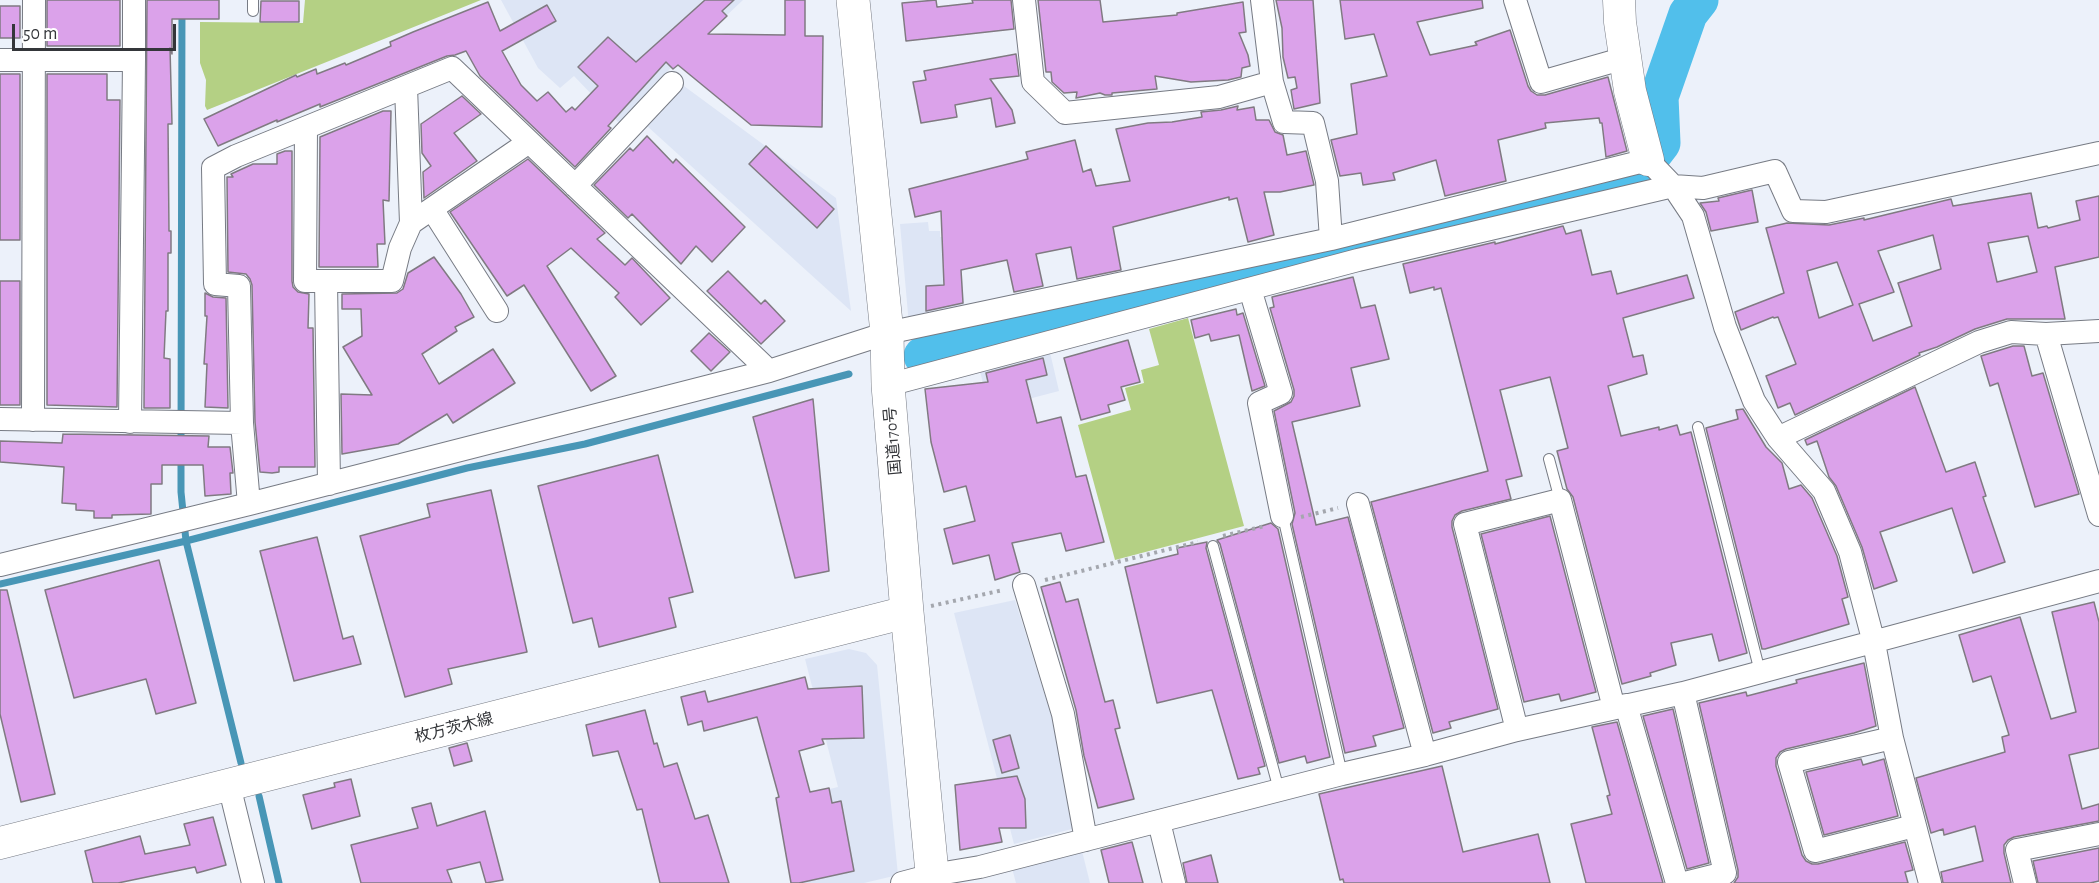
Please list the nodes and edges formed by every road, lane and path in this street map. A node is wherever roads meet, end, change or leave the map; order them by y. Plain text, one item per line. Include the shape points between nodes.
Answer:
1 (34, 0) edge
2 (134, 0) edge
3 (853, 0) edge
4 (1024, 0) edge
5 (1262, 0) edge
6 (1515, 0) edge
7 (1619, 0) edge
8 (1625, 58) junction
9 (0, 60) edge
10 (34, 60) junction
11 (134, 60) junction
12 (672, 82) dead end
13 (1272, 82) junction
14 (406, 87) junction
15 (306, 128) junction
16 (529, 142) junction
17 (2099, 153) edge
18 (1648, 160) junction
19 (575, 186) junction
20 (1673, 186) junction
21 (432, 209) junction
22 (411, 223) junction
23 (1331, 239) junction
24 (327, 281) junction
25 (1250, 289) junction
26 (497, 312) dead end
27 (2099, 331) edge
28 (887, 333) junction
29 (2046, 334) junction
30 (769, 371) junction
31 (888, 385) junction
32 (0, 419) edge
33 (33, 420) junction
34 (130, 422) junction
35 (242, 423) junction
36 (1698, 427) dead end
37 (1778, 438) junction
38 (1550, 459) dead end
39 (329, 484) junction
40 (1560, 500) junction
41 (249, 504) junction
42 (1358, 504) joint
43 (2099, 514) edge
44 (1283, 519) junction
45 (1212, 541) junction
46 (0, 565) edge
47 (2098, 583) edge
48 (1024, 585) junction
49 (907, 612) junction
50 (1874, 643) junction
51 (1760, 672) junction
52 (1683, 693) junction
53 (1620, 706) junction
54 (1517, 730) junction
55 (1892, 738) junction
56 (1425, 755) junction
57 (1342, 774) junction
58 (229, 785) junction
59 (1279, 790) junction
60 (1159, 822) junction
61 (1914, 826) junction
62 (2099, 834) edge
63 (1086, 840) junction
64 (0, 843) edge
65 (923, 880) edge
66 (253, 883) edge
67 (1174, 883) edge
68 (1677, 883) edge
69 (1684, 883) edge
70 (1930, 883) edge
71 (2025, 883) edge

1 - 10 street
2 - 11 street
3 - 28 highway, 国道170号
4 - 13 street via 1033,82 1065,113 1219,97
5 - 13 street
6 - 8 street via 1541,82
7 - 8 main road
8 - 18 main road
9 - 10 street
10 - 11 street
10 - 33 street
11 - 34 street
12 - 19 street
13 - 23 street via 1284,122 1313,123 1327,181
14 - 15 street
14 - 16 street via 452,68
14 - 22 street
15 - 24 street via 305,281
15 - 35 street via 213,168 215,284 239,286
16 - 19 street
16 - 21 street
17 - 20 street via 1826,212 1793,211 1775,171 1703,188
18 - 20 street
18 - 23 street
19 - 30 street
20 - 25 street
20 - 37 street via 1693,216 1725,327 1754,401
21 - 22 street
21 - 26 street
22 - 24 street via 392,281
23 - 28 street
24 - 39 street
25 - 31 street
25 - 44 street via 1281,393 1259,403
27 - 29 street
28 - 30 street
28 - 31 highway, 国道170号
29 - 37 street via 2011,332 1979,342
29 - 43 street
30 - 39 street
31 - 49 highway, 国道170号
32 - 33 street
33 - 34 street
34 - 35 street
35 - 41 street
36 - 51 lane
37 - 50 street via 1824,491 1850,552
38 - 40 lane
39 - 41 street
40 - 53 street
40 - 54 street via 1466,524
41 - 46 street
42 - 44 path
42 - 56 street
44 - 45 path
44 - 57 lane
45 - 48 path
45 - 59 lane
47 - 50 street
48 - 49 path
48 - 63 street via 1063,714
49 - 58 main road, 枚方茨木線
49 - 65 highway, 国道170号
50 - 51 street
50 - 55 street
51 - 52 street
52 - 53 street
52 - 69 street via 1725,873
53 - 54 street
53 - 68 street
54 - 56 street
55 - 61 street
55 - 61 street via 1789,762 1815,851
56 - 57 street
57 - 59 street
58 - 64 main road, 枚方茨木線
58 - 66 street
59 - 60 street
60 - 63 street
60 - 67 street
61 - 70 street
62 - 71 street via 2017,850
63 - 65 street

